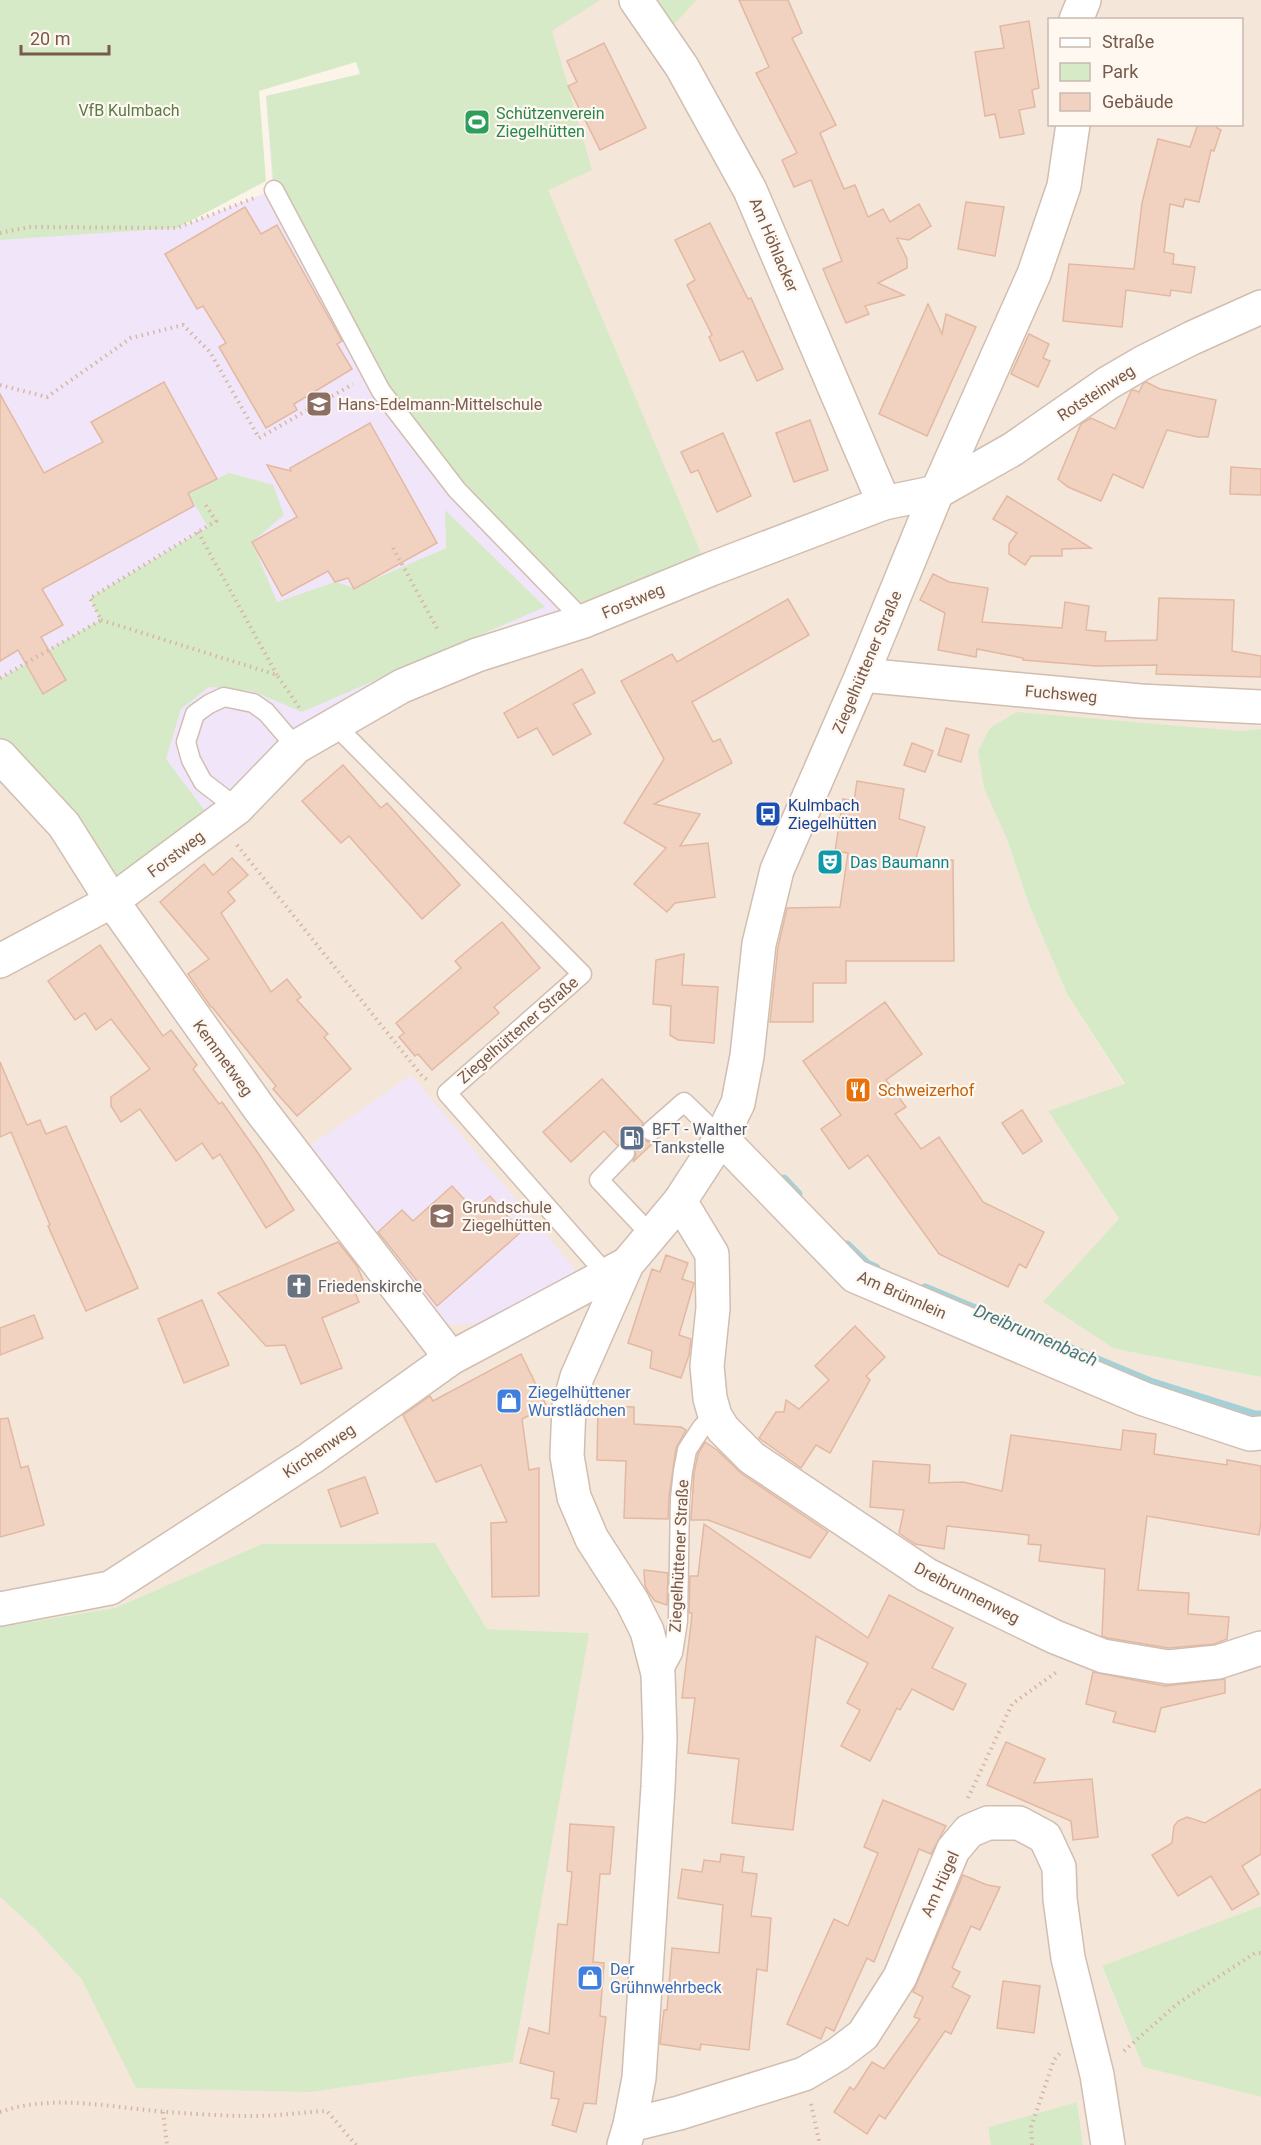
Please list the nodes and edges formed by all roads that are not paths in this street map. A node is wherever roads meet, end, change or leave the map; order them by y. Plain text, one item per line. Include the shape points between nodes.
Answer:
1 (636, 0) edge
2 (1073, 0) edge
3 (1084, 0) edge
4 (1076, 18) edge
5 (1077, 18) edge
6 (1073, 126) edge
7 (274, 190) road end
8 (1261, 307) edge
9 (937, 492) junction
10 (884, 503) junction
11 (584, 621) junction
12 (862, 675) junction
13 (1261, 707) edge
14 (316, 735) junction
15 (0, 756) edge
16 (228, 815) junction
17 (112, 901) junction
18 (0, 961) edge
19 (651, 1131) dead end
20 (721, 1138) junction
21 (625, 1153) dead end
22 (680, 1201) junction
23 (651, 1235) junction
24 (617, 1270) junction
25 (451, 1358) junction
26 (715, 1416) junction
27 (1261, 1433) edge
28 (0, 1609) edge
29 (1261, 1648) edge
30 (658, 1674) junction
31 (627, 2135) edge
32 (1108, 2145) edge

1 - 10 street, Am Höhlacker via 682,67 750,190
2 - 4 street
3 - 5 street
6 - 9 street, Ziegelhüttener Straße via 1064,186 1049,236
7 - 11 lane via 381,392 457,490
8 - 9 street, Rotsteinweg via 1144,362 1012,449
9 - 10 street, Forstweg
9 - 12 street, Ziegelhüttener Straße
10 - 11 street, Forstweg
11 - 14 street, Forstweg via 477,655 423,677
12 - 13 street, Fuchsweg via 1140,701
12 - 20 street, Ziegelhüttener Straße via 777,870 759,944 738,1103
14 - 16 street, Forstweg
14 - 16 lane via 253,703 224,697 195,714 186,742 190,760
14 - 24 lane, Ziegelhüttener Straße via 582,974 447,1093
15 - 17 street, Kemmetweg via 64,825
16 - 17 street, Forstweg
17 - 18 street, Forstweg
17 - 25 street, Kemmetweg via 259,1108
19 - 20 lane via 684,1102
20 - 22 street, Ziegelhüttener Straße
20 - 27 street, Am Brünnlein via 855,1276 1144,1399 1250,1434
21 - 23 lane via 599,1180
22 - 23 street, Ziegelhüttener Straße
22 - 26 street via 712,1254 713,1308 707,1366
23 - 24 street, Ziegelhüttener Straße
24 - 25 street, Kirchenweg
24 - 30 street, Ziegelhüttener Straße via 569,1406 567,1456 574,1497 592,1539 647,1631
25 - 28 street, Kirchenweg via 311,1458 110,1588
26 - 29 street, Dreibrunnenweg via 752,1458 927,1575 1045,1632 1103,1656 1168,1667 1218,1662
26 - 30 lane, Ziegelhüttener Straße via 702,1427 687,1450 682,1471 678,1621 673,1653
30 - 31 street, Ziegelhüttener Straße via 658,1787 639,2078
31 - 32 street, Am Hügel via 679,2113 804,2074 863,2035 900,1977 953,1850 969,1832 988,1823 1018,1823 1045,1837 1059,1867 1068,1958 1097,2075

